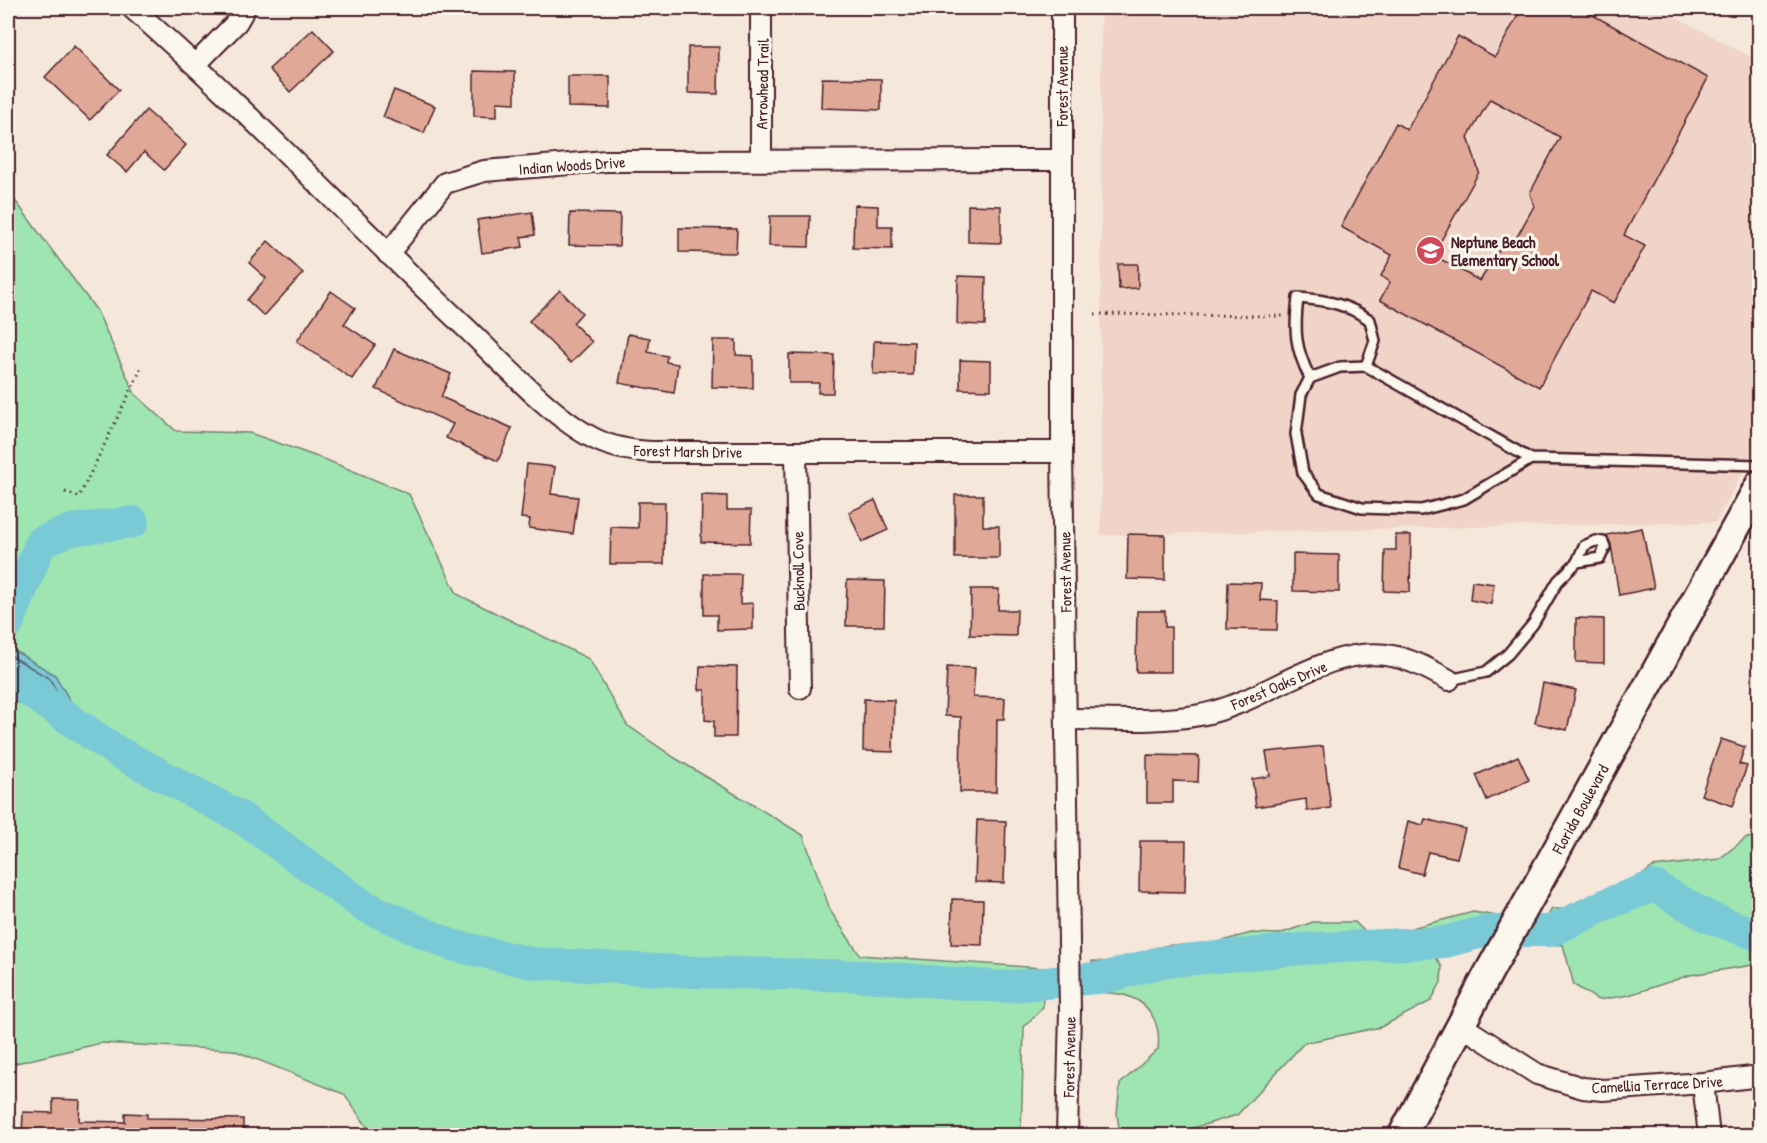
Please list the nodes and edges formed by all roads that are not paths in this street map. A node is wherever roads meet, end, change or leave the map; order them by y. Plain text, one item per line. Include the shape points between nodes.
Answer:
1 (132, 8) edge
2 (245, 8) edge
3 (761, 8) edge
4 (1062, 8) edge
5 (196, 64) junction
6 (761, 160) junction
7 (1062, 160) junction
8 (388, 254) junction
9 (1366, 366) junction
10 (1310, 378) junction
11 (1062, 452) junction
12 (796, 453) junction
13 (1531, 459) junction
14 (1760, 465) edge
15 (1760, 484) edge
16 (1577, 562) dead end
17 (1449, 680) joint
18 (800, 688) dead end
19 (1068, 719) junction
20 (1462, 1026) junction
21 (1760, 1076) edge
22 (1703, 1083) junction
23 (1067, 1136) edge
24 (1402, 1136) edge
25 (1709, 1136) edge

1 - 5 street
2 - 5 street via 237,22
3 - 6 street, Arrowhead Trail
4 - 7 street, Forest Avenue
5 - 8 street
6 - 7 street, Indian Woods Drive
6 - 8 street, Indian Woods Drive via 606,161 464,175 445,183
7 - 11 street, Forest Avenue
8 - 12 street, Forest Marsh Drive via 567,422 595,439 626,450 652,452
9 - 10 lane via 1340,367
9 - 10 lane via 1375,341 1370,320 1352,307 1298,298 1298,354
9 - 13 lane
10 - 13 lane via 1301,395 1296,434 1303,473 1319,494 1362,508 1421,510 1464,499
11 - 12 street, Forest Marsh Drive
11 - 19 street, Forest Avenue
12 - 18 street, Bucknoll Cove
13 - 14 lane
15 - 20 street, Florida Boulevard
16 - 17 lane via 1558,581 1533,624 1508,654 1486,672
17 - 19 street, Forest Oaks Drive via 1415,662 1384,655 1352,657 1320,666 1256,697 1201,715
19 - 23 street, Forest Avenue
20 - 22 street, Camellia Terrace Drive via 1537,1074 1583,1088
20 - 24 street, Florida Boulevard
21 - 22 street, Camellia Terrace Drive
22 - 25 street

